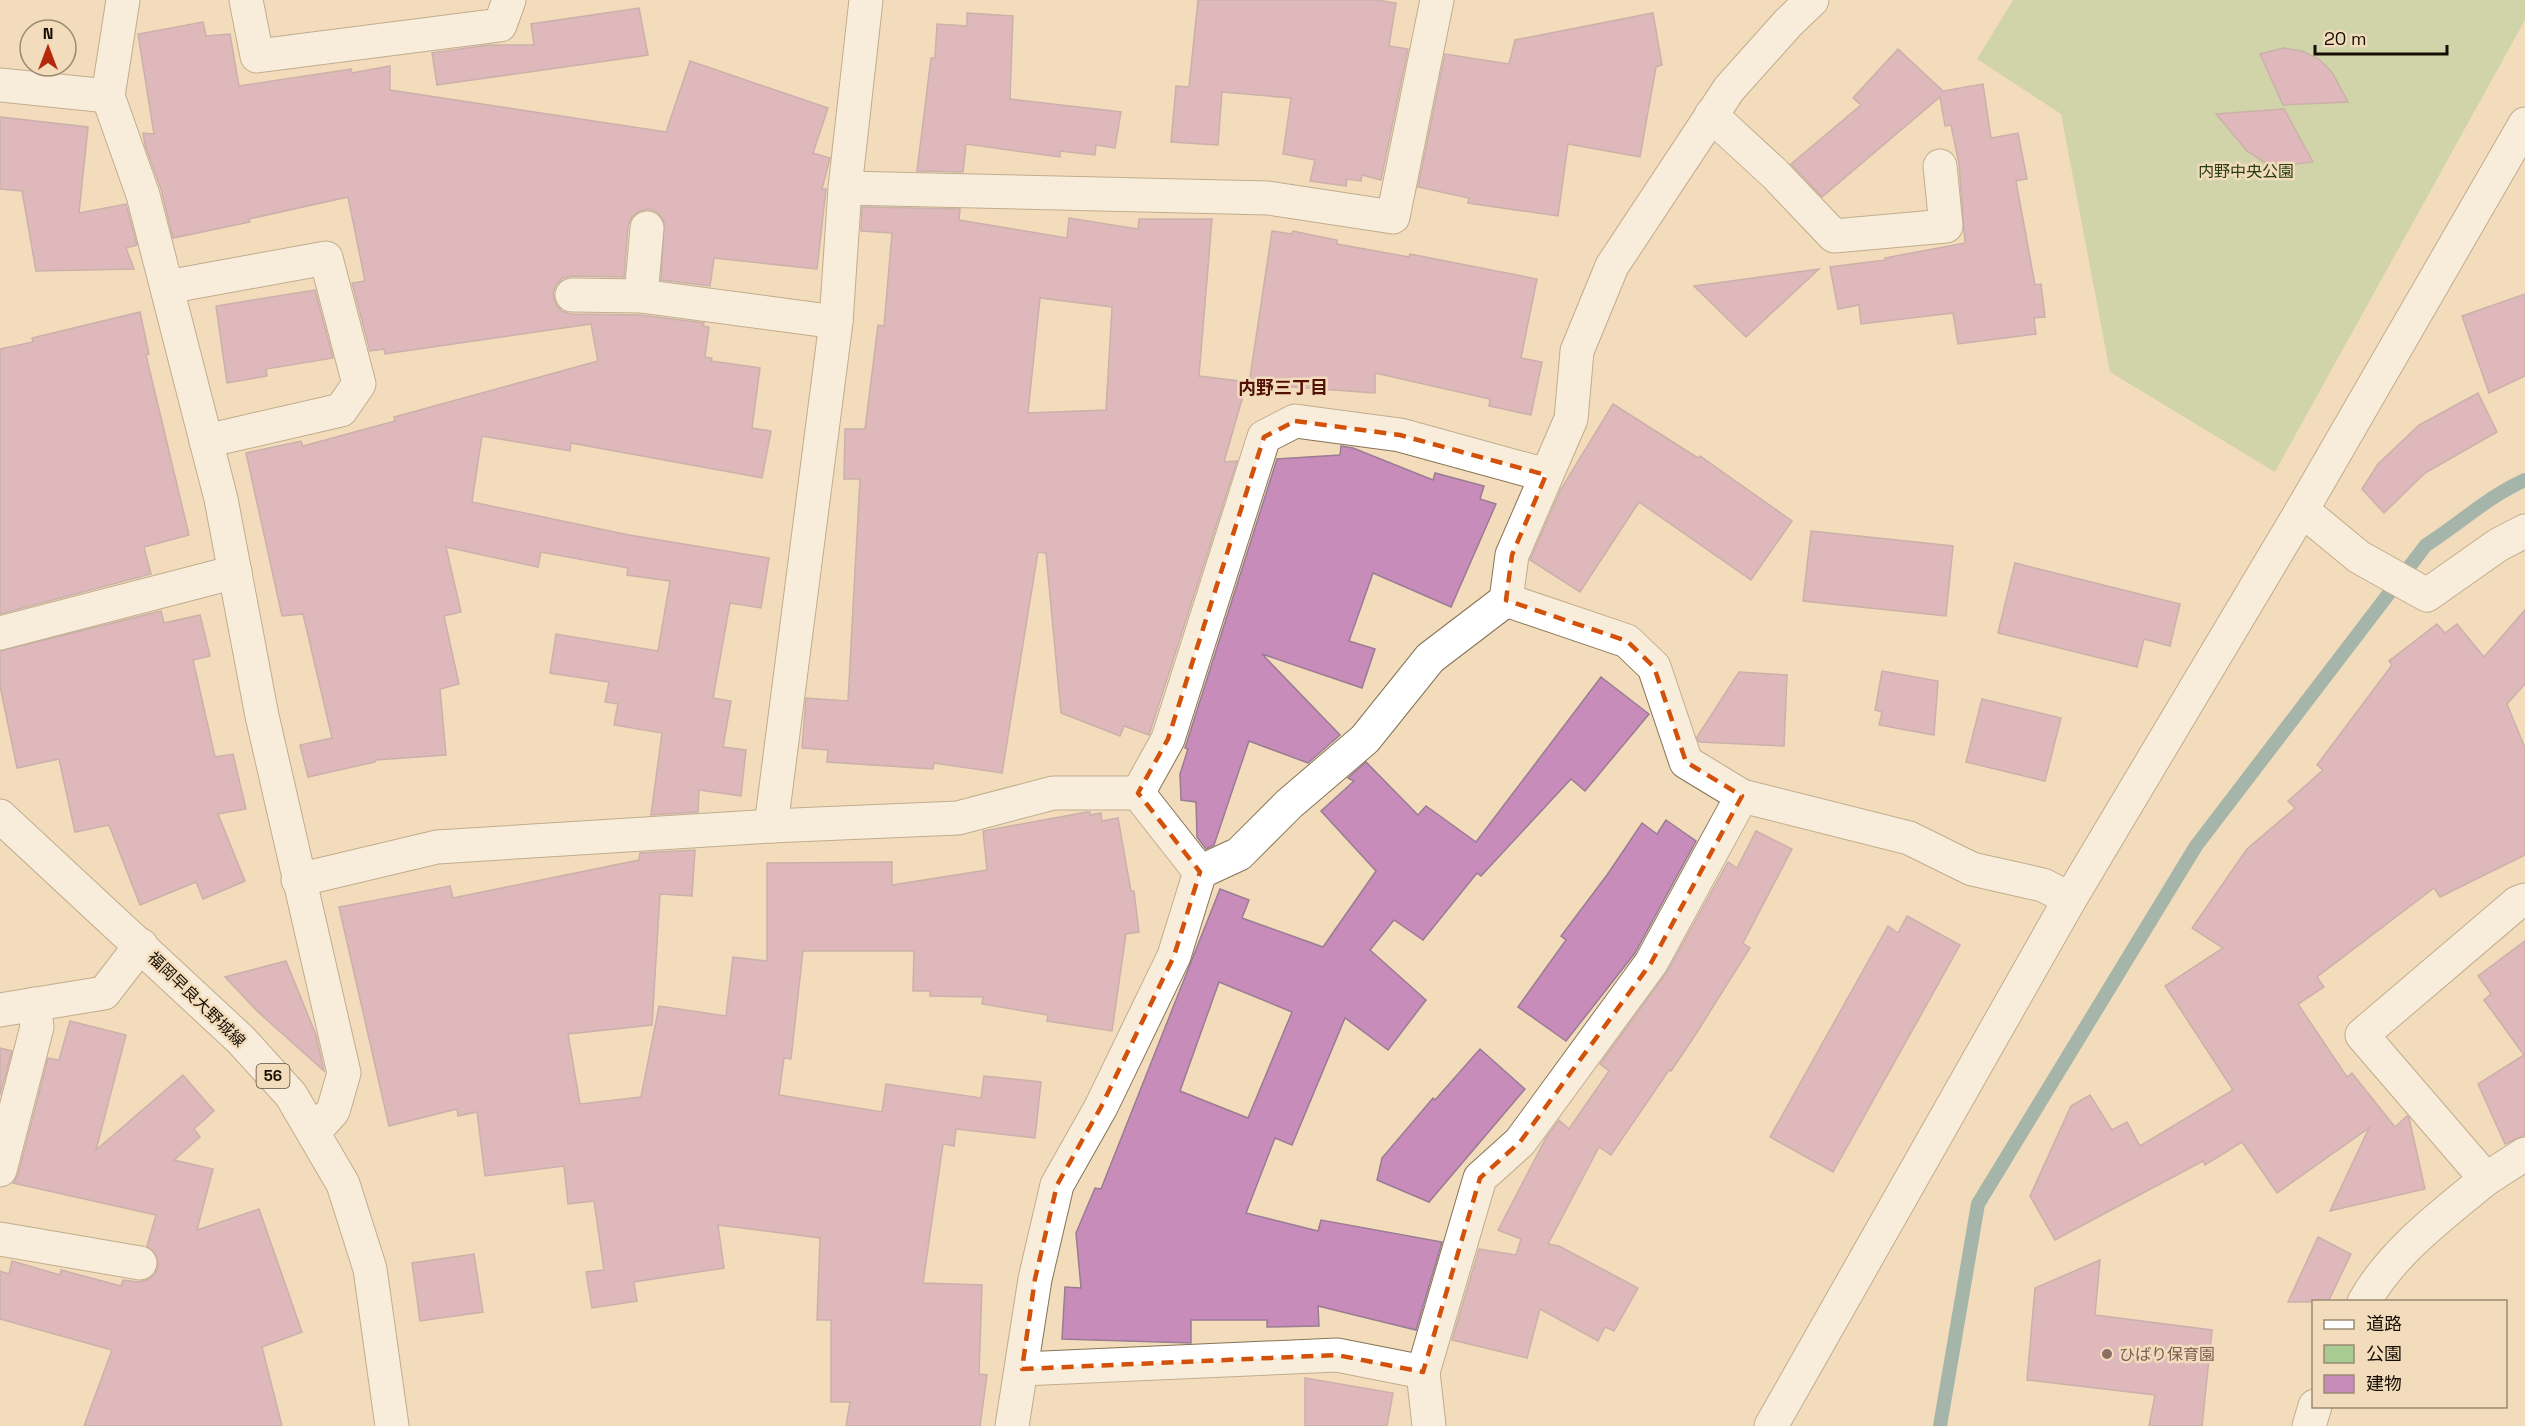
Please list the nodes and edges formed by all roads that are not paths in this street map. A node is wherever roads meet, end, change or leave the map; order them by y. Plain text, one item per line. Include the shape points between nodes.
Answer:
1 (123, 0) edge
2 (246, 0) edge
3 (509, 0) edge
4 (866, 0) edge
5 (1437, 0) edge
6 (1812, 0) edge
7 (0, 86) edge
8 (108, 96) junction
9 (1711, 115) junction
10 (2525, 124) edge
11 (1940, 166) dead end
12 (845, 188) junction
13 (647, 228) dead end
14 (167, 287) junction
15 (572, 295) dead end
16 (641, 296) junction
17 (836, 322) junction
18 (206, 441) junction
19 (1546, 475) junction
20 (2302, 510) junction
21 (2525, 531) edge
22 (235, 572) junction
23 (1506, 600) junction
24 (0, 633) edge
25 (1138, 793) junction
26 (1742, 796) junction
27 (0, 816) edge
28 (771, 826) junction
29 (1200, 872) junction
30 (298, 880) junction
31 (2070, 899) junction
32 (2525, 900) edge
33 (141, 945) junction
34 (34, 1004) junction
35 (0, 1010) edge
36 (314, 1132) junction
37 (2525, 1154) edge
38 (0, 1170) edge
39 (2486, 1179) junction
40 (0, 1239) edge
41 (140, 1263) dead end
42 (2365, 1300) edge
43 (1022, 1370) junction
44 (1423, 1372) junction
45 (2315, 1408) edge
46 (392, 1426) edge
47 (1012, 1426) edge
48 (1429, 1426) edge
49 (1771, 1426) edge
50 (2309, 1426) edge

1 - 8 street
2 - 3 street via 257,56 500,25
4 - 12 street
5 - 12 street via 1393,217 1268,198
6 - 9 street via 1737,80
7 - 8 street
8 - 14 street via 143,195
9 - 11 street via 1834,236 1946,226
9 - 19 street via 1612,266 1577,351 1570,419
10 - 20 street
12 - 17 street
13 - 16 street
14 - 18 street
14 - 18 street via 326,258 359,384 341,410
15 - 16 street
16 - 17 street
17 - 28 street
18 - 22 street
19 - 23 street via 1512,555
19 - 25 street via 1400,435 1307,422 1295,421 1264,437 1168,739
20 - 21 street via 2359,557 2427,595 2498,545
20 - 31 street
22 - 24 street
22 - 30 street
23 - 26 street via 1627,641 1654,667 1686,762
23 - 29 street via 1430,658 1365,739 1289,804 1239,854
25 - 28 street via 1053,793 958,818
25 - 29 street
26 - 31 street via 1909,838 1972,869 2043,885
26 - 44 street via 1651,963 1520,1142 1480,1178
27 - 33 street, 福岡早良大野城線 / 56
28 - 30 street via 437,848
29 - 43 street via 1174,956 1101,1107 1057,1185 1035,1279
30 - 36 street via 344,1073 333,1111
31 - 49 street
32 - 39 street via 2362,1035
33 - 34 street via 104,993
33 - 36 street, 福岡早良大野城線 / 56 via 241,1040 291,1095
34 - 35 street
34 - 38 street via 37,1027
36 - 46 street, 福岡早良大野城線 / 56 via 343,1184 370,1269
37 - 39 street
39 - 42 street via 2427,1227
40 - 41 street
43 - 44 street via 1337,1355
43 - 47 street
44 - 48 street
45 - 50 street

